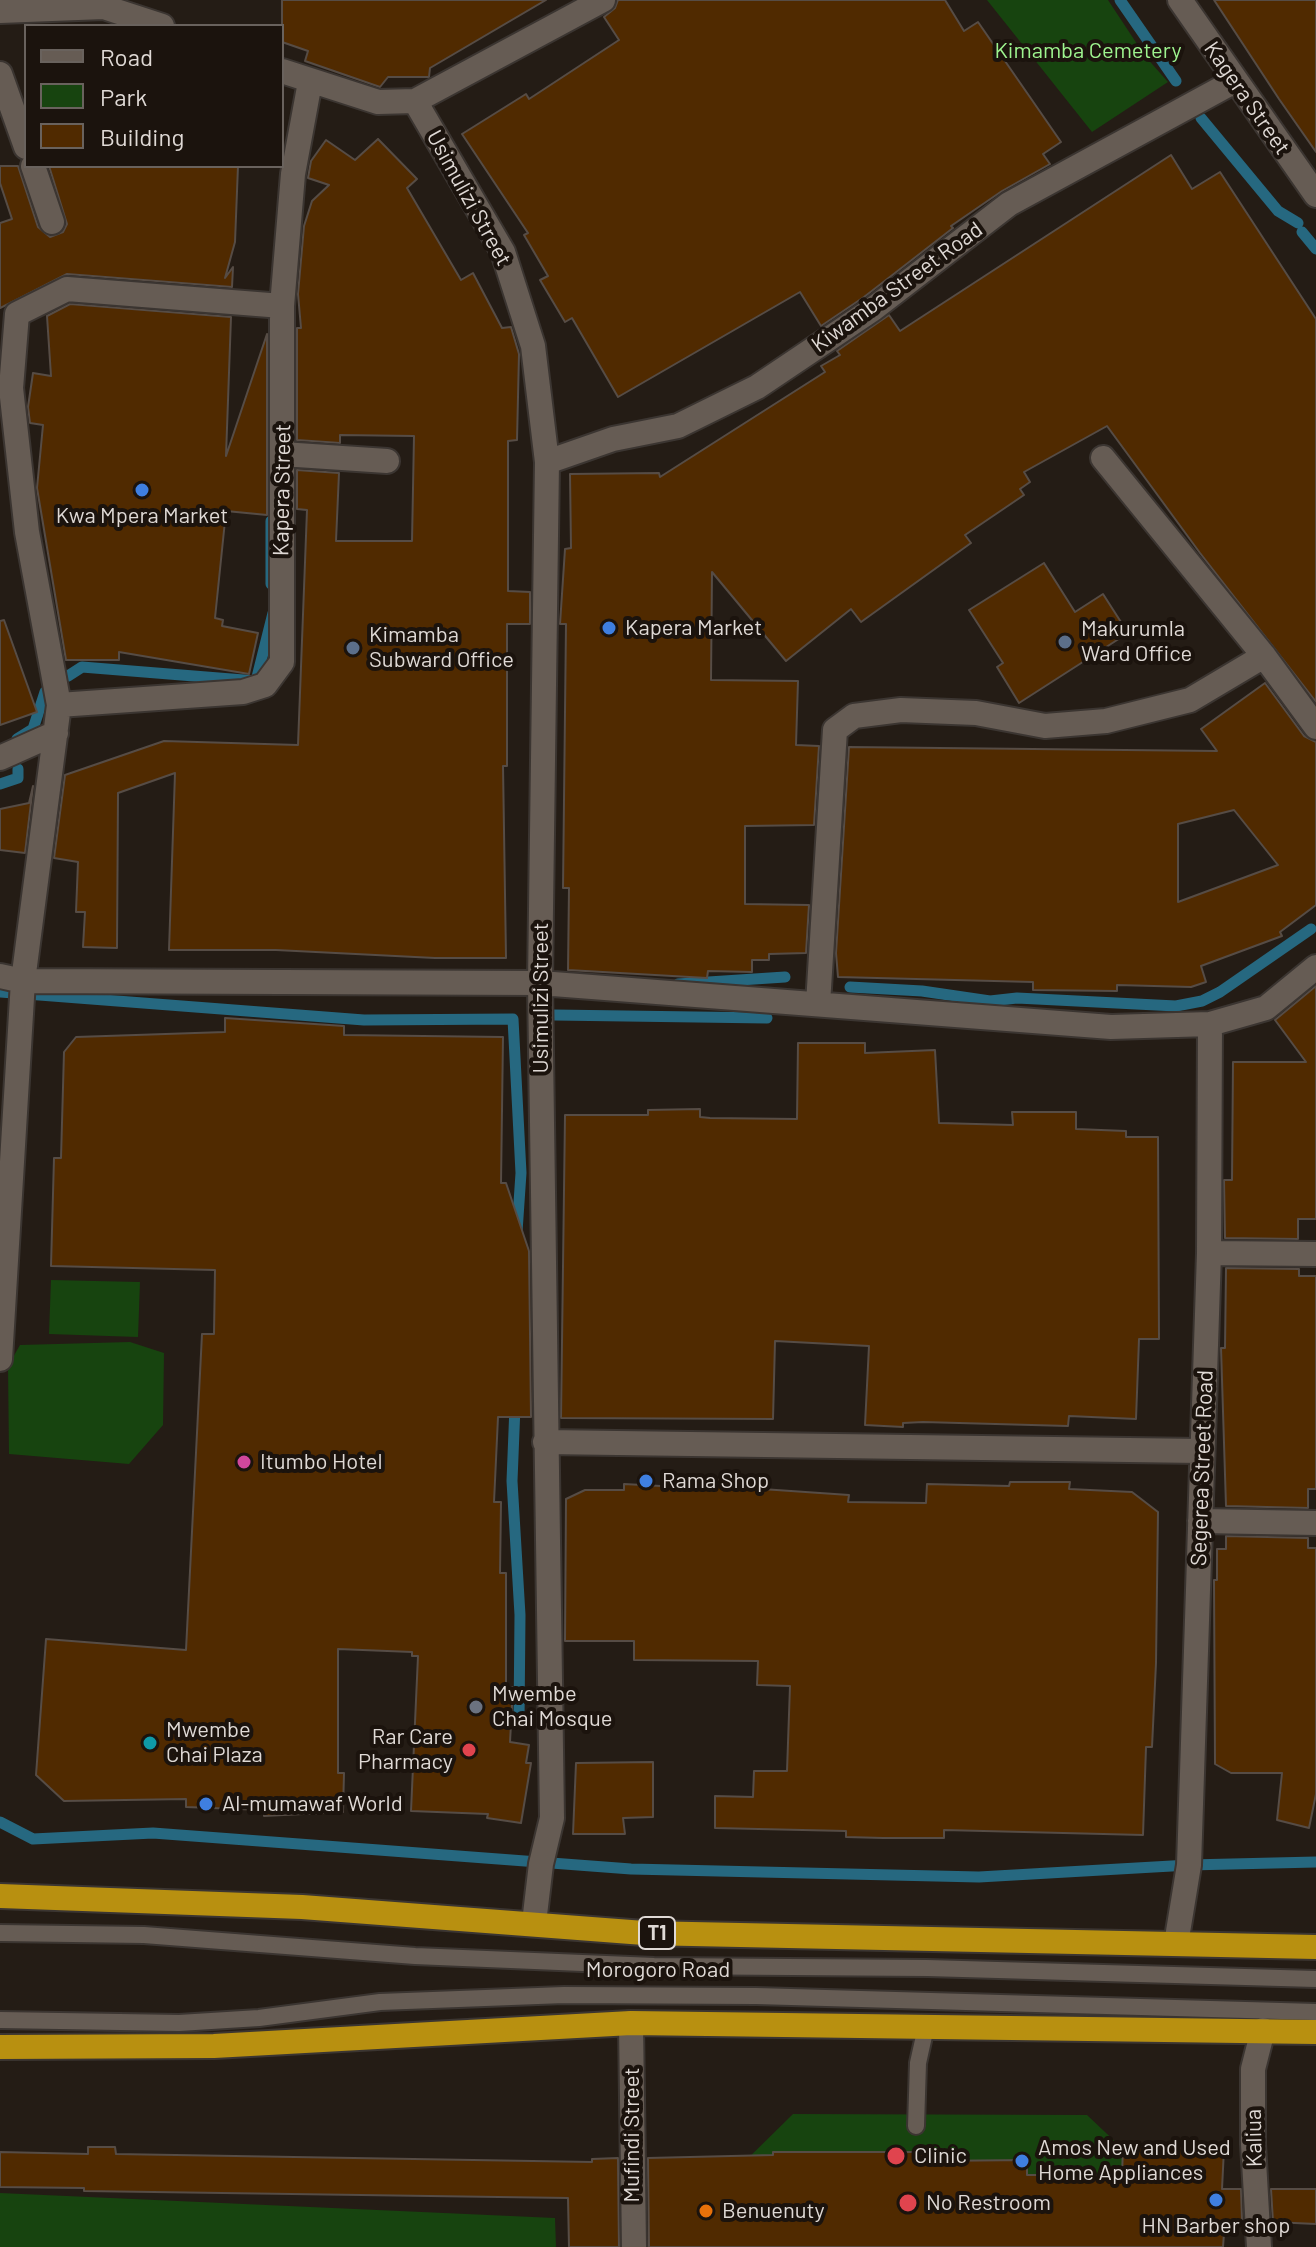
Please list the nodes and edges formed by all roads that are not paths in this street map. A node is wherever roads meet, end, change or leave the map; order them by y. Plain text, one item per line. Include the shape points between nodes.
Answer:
1 (603, 0) edge
2 (1180, 0) edge
3 (0, 11) edge
4 (156, 24) edge
5 (284, 72) edge
6 (0, 74) edge
7 (1235, 81) junction
8 (310, 82) junction
9 (415, 101) junction
10 (24, 141) edge
11 (34, 168) edge
12 (1316, 195) edge
13 (52, 222) dead end
14 (282, 306) junction
15 (282, 454) junction
16 (1103, 458) dead end
17 (387, 461) dead end
18 (547, 462) junction
19 (1264, 656) junction
20 (59, 705) junction
21 (1316, 727) edge
22 (56, 733) junction
23 (0, 758) edge
24 (1316, 967) edge
25 (12, 978) edge
26 (540, 983) junction
27 (818, 1004) junction
28 (1210, 1024) junction
29 (1209, 1253) junction
30 (1316, 1254) edge
31 (0, 1359) edge
32 (545, 1442) junction
33 (1201, 1451) junction
34 (1200, 1521) junction
35 (1316, 1523) edge
36 (0, 1896) edge
37 (534, 1923) junction
38 (0, 1933) edge
39 (1176, 1944) junction
40 (1316, 1947) edge
41 (1316, 1979) edge
42 (1316, 2012) edge
43 (0, 2020) edge
44 (631, 2023) junction
45 (926, 2027) junction
46 (1263, 2030) junction
47 (1316, 2032) edge
48 (0, 2047) edge
49 (916, 2126) dead end
50 (634, 2247) edge
51 (1259, 2247) edge

1 - 9 street
2 - 7 street, Kagera Street
3 - 4 street via 104,7
5 - 8 street
6 - 10 street
7 - 12 street, Kagera Street
7 - 18 street, Kiwamba Street Road via 1009,204 873,309 757,387 678,426 613,439
8 - 9 street via 378,102
8 - 14 street, Kapera Street via 293,174
9 - 18 street, Usimulizi Street via 503,252 533,346
11 - 13 street
14 - 15 street, Kapera Street
14 - 20 street via 67,289 17,314 11,388 27,532
15 - 17 street
15 - 20 street, Kapera Street via 282,662 277,674 265,685 243,692
16 - 19 street
18 - 26 street, Usimulizi Street
19 - 21 street
19 - 27 street via 1190,700 1106,721 1045,726 976,713 901,710 854,716 835,730
20 - 22 street
22 - 23 street
22 - 25 street
24 - 28 street via 1266,1008
25 - 26 street
25 - 31 street
26 - 27 street
26 - 32 street, Usimulizi Street
27 - 28 street via 1111,1027
28 - 29 street, Segerea Street Road
29 - 30 street
29 - 33 street, Segerea Street Road
32 - 33 street
32 - 37 street, Usimulizi Street via 552,1818
33 - 34 street, Segerea Street Road
34 - 35 street
34 - 39 street, Segerea Street Road via 1189,1865
36 - 37 highway, Morogoro Road / T1 via 302,1907
37 - 39 highway, Morogoro Road / T1 via 644,1933
38 - 41 lane, Morogoro Road via 144,1935 415,1956 654,1966
39 - 40 highway, Morogoro Road / T1
42 - 43 lane, Morogoro Road via 564,1995 380,2002 179,2023
44 - 45 highway
44 - 48 highway via 214,2046
44 - 50 street, Mufindi Street
45 - 46 highway
45 - 49 lane via 918,2063
46 - 47 highway
46 - 51 street, Kaliua via 1253,2069

